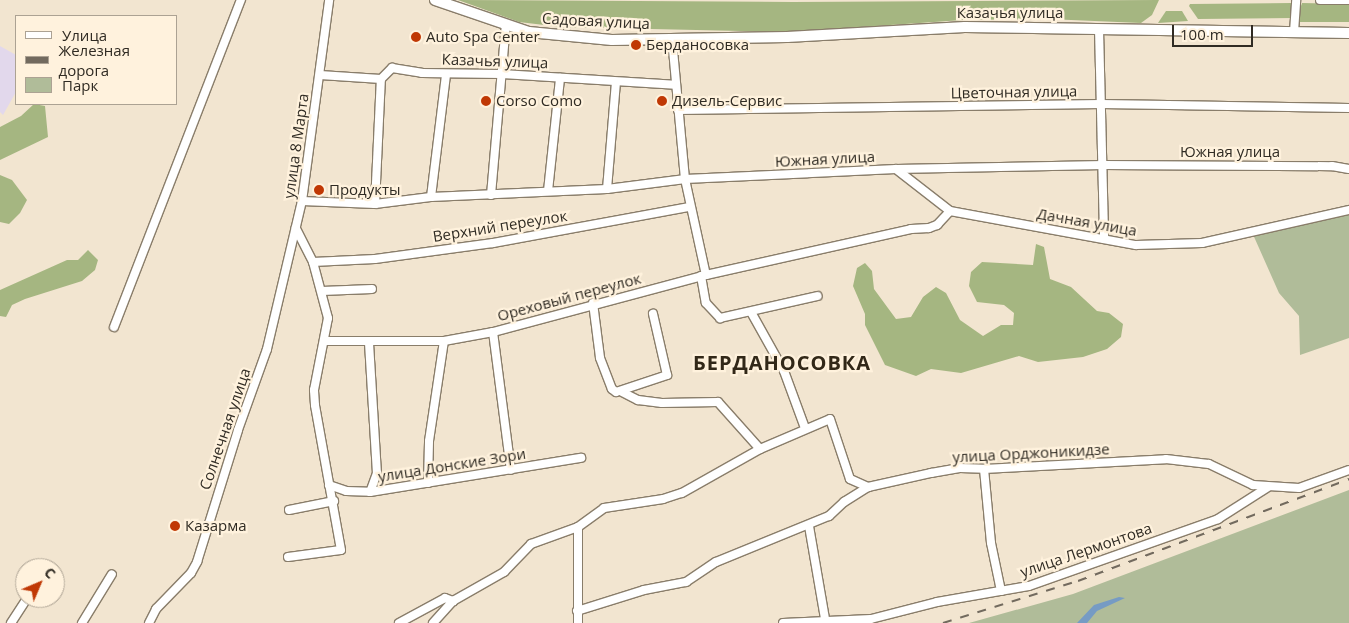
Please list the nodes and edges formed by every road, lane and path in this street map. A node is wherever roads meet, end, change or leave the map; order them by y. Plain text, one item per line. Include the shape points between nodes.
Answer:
1 (241, 0) edge
2 (329, 0) edge
3 (435, 0) edge
4 (1296, 0) edge
5 (1320, 0) edge
6 (1349, 0) edge
7 (506, 25) junction
8 (1099, 29) junction
9 (1294, 32) junction
10 (1349, 33) edge
11 (672, 39) junction
12 (446, 74) junction
13 (502, 74) junction
14 (320, 75) junction
15 (560, 78) junction
16 (381, 79) junction
17 (616, 82) junction
18 (675, 85) junction
19 (1101, 104) junction
20 (1349, 108) edge
21 (678, 110) junction
22 (1104, 165) junction
23 (1349, 169) edge
24 (896, 170) junction
25 (685, 179) junction
26 (608, 188) junction
27 (548, 192) junction
28 (491, 195) junction
29 (431, 197) junction
30 (302, 201) junction
31 (375, 204) junction
32 (690, 207) junction
33 (1349, 210) edge
34 (950, 211) junction
35 (296, 228) junction
36 (1104, 239) junction
37 (313, 262) junction
38 (703, 276) junction
39 (372, 290) dead end
40 (322, 291) junction
41 (818, 296) dead end
42 (594, 304) junction
43 (751, 312) junction
44 (653, 314) dead end
45 (114, 328) dead end
46 (493, 332) junction
47 (444, 340) junction
48 (325, 341) junction
49 (369, 343) junction
50 (622, 392) junction
51 (805, 428) junction
52 (760, 449) junction
53 (581, 458) dead end
54 (984, 469) junction
55 (511, 470) junction
56 (1349, 470) edge
57 (428, 483) junction
58 (329, 485) junction
59 (868, 487) junction
60 (1268, 487) junction
61 (370, 492) junction
62 (334, 500) junction
63 (289, 510) dead end
64 (809, 526) junction
65 (578, 527) junction
66 (288, 557) dead end
67 (112, 574) dead end
68 (1001, 591) junction
69 (453, 601) junction
70 (21, 608) edge
71 (577, 611) junction
72 (825, 619) junction
73 (11, 623) edge
74 (82, 623) edge
75 (149, 623) edge
76 (399, 623) edge
77 (433, 623) edge
78 (578, 623) edge
79 (783, 623) edge

1 - 45 street
2 - 14 street, улица 8 Марта
3 - 7 main road, Садовая улица
4 - 9 street
5 - 6 street
7 - 11 main road, Садовая улица via 551,36
7 - 13 street
8 - 9 main road, Казачья улица
8 - 11 main road, Казачья улица via 965,27
8 - 19 street
9 - 10 main road, Казачья улица
11 - 18 street
12 - 13 street, Казачья улица
12 - 16 street, Казачья улица via 392,68
12 - 29 street
13 - 15 street, Казачья улица
13 - 28 street
14 - 16 street, Казачья улица
14 - 30 street, улица 8 Марта
15 - 17 street, Казачья улица
15 - 27 street
16 - 31 street
17 - 18 street, Казачья улица
17 - 26 street
18 - 21 street
19 - 20 street, Цветочная улица
19 - 21 street, Цветочная улица
19 - 22 street
21 - 25 street
22 - 23 street, Южная улица via 1332,166
22 - 24 street, Южная улица
22 - 36 street
24 - 25 street, Южная улица
24 - 34 street
25 - 26 street, Южная улица
25 - 32 street
26 - 27 street, Южная улица
27 - 28 street, Южная улица
28 - 29 street, Южная улица
29 - 31 street, Южная улица
30 - 31 street, Южная улица
30 - 35 street, улица 8 Марта
32 - 37 street, Верхний переулок via 494,242 368,260
32 - 38 street
33 - 36 street, Дачная улица via 1202,243 1136,245
34 - 36 street, Дачная улица
34 - 38 street, Ореховый переулок via 937,225 929,228 910,229
35 - 37 street
35 - 75 street, Солнечная улица via 268,349 238,430 197,562 191,573 156,609
37 - 40 street
38 - 42 street, Ореховый переулок
38 - 43 street via 706,303 714,314 720,318
39 - 40 street
40 - 48 street via 328,318
41 - 43 street
42 - 46 street, Ореховый переулок
42 - 50 street via 600,358 612,389
43 - 51 street via 784,371
44 - 50 street via 666,375
46 - 47 street, Ореховый переулок
46 - 55 street
47 - 49 street, Ореховый переулок
47 - 57 street via 429,441
48 - 49 street, Ореховый переулок
48 - 58 street via 314,390
49 - 61 street via 377,473
50 - 52 street via 638,400 662,403 718,402
51 - 52 street
51 - 59 street via 830,419 850,479
52 - 65 street via 682,493 604,508
53 - 55 street, улица Донские Зори
54 - 59 street, улица Орджоникидзе via 960,468
54 - 60 street, улица Орджоникидзе via 1166,459 1217,467 1242,483
54 - 68 street via 991,543
55 - 57 street, улица Донские Зори
56 - 60 street via 1299,488
57 - 61 street, улица Донские Зори
58 - 61 street, улица Донские Зори via 346,491
58 - 62 street
59 - 64 street, улица Орджоникидзе via 829,516
60 - 68 street, улица Лермонтова via 1218,519 1055,578
62 - 63 street
62 - 66 street via 340,550
64 - 71 street, улица Орджоникидзе via 772,537 716,562 686,582 644,590
64 - 72 street
65 - 69 street via 531,544 504,572
65 - 71 street
67 - 74 street
68 - 72 street, улица Лермонтова via 871,618
69 - 76 street via 445,598
69 - 77 street
70 - 73 street
71 - 78 street
72 - 79 street, улица Лермонтова

